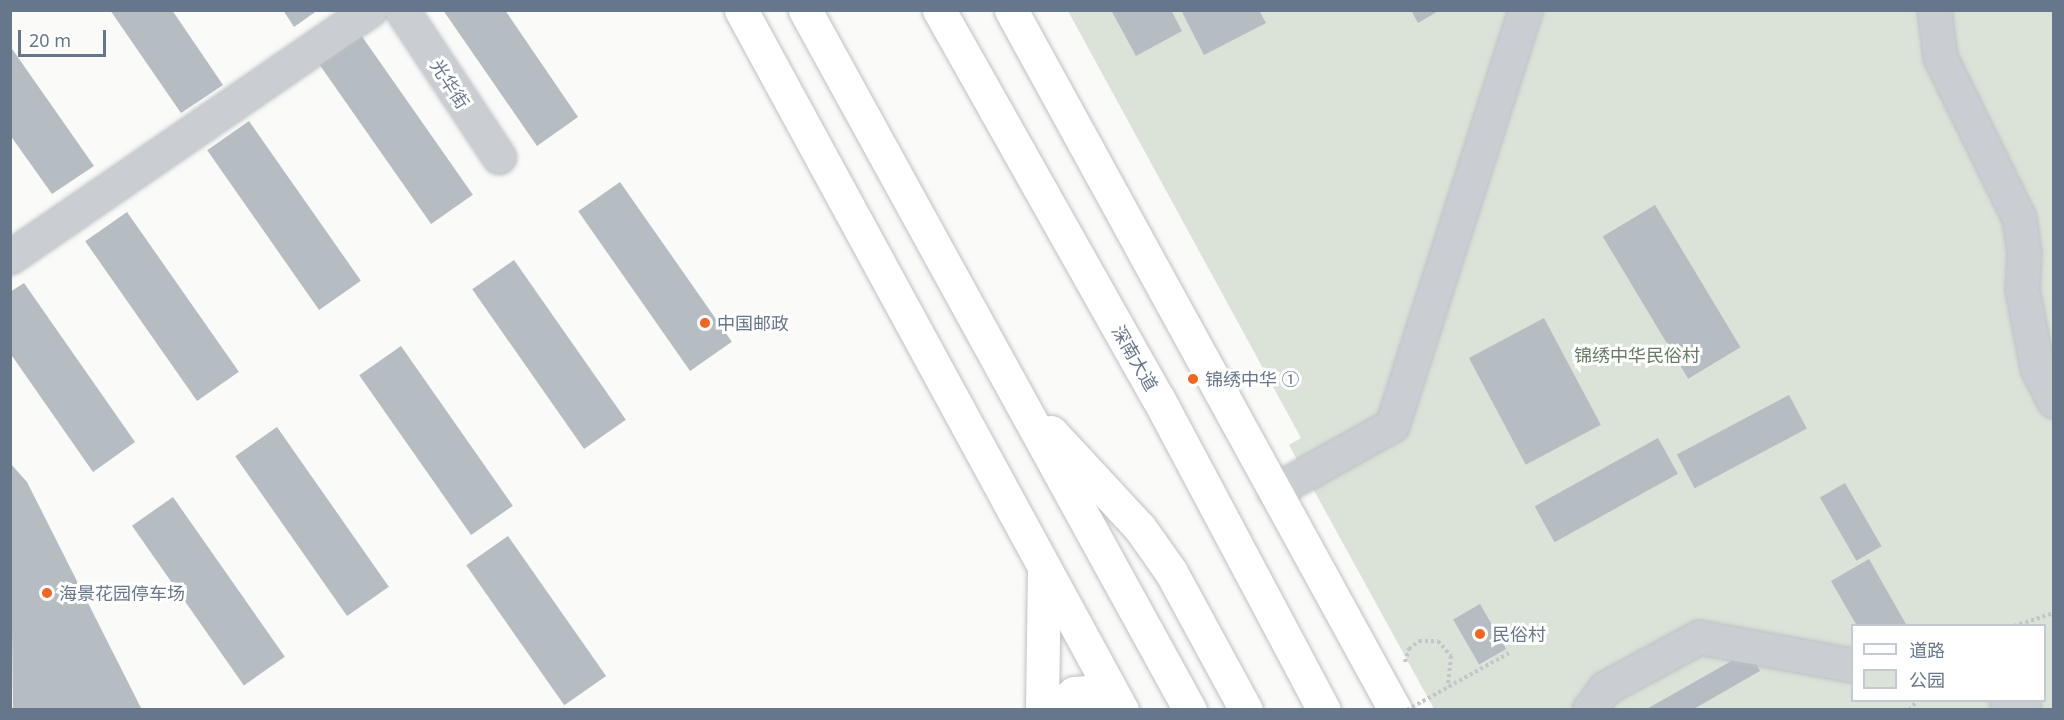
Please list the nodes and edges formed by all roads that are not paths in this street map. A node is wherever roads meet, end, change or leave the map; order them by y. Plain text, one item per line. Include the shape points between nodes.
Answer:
1 (370, 10) edge
2 (402, 10) edge
3 (741, 10) edge
4 (805, 10) edge
5 (939, 10) edge
6 (1011, 10) edge
7 (1525, 10) edge
8 (1934, 10) edge
9 (499, 157) dead end
10 (10, 257) edge
11 (1017, 395) junction
12 (2054, 401) edge
13 (1274, 491) junction
14 (1044, 565) junction
15 (1851, 665) edge
16 (1119, 705) edge
17 (1042, 710) edge
18 (1055, 710) edge
19 (1190, 710) edge
20 (1246, 710) edge
21 (1324, 710) edge
22 (1395, 710) edge
23 (1589, 710) edge

1 - 10 street
2 - 9 street, 光华街
3 - 14 main road
4 - 11 main road
5 - 21 main road, 深南大道 via 1158,398
6 - 13 main road
7 - 13 street via 1392,424
8 - 12 street via 1940,57 2019,218 2024,253 2022,290 2037,368
11 - 19 main road
11 - 20 main road via 1140,528 1171,572
13 - 22 main road
14 - 16 main road
14 - 17 main road
15 - 23 street via 1699,637 1605,688
16 - 18 main road via 1088,692 1074,693

